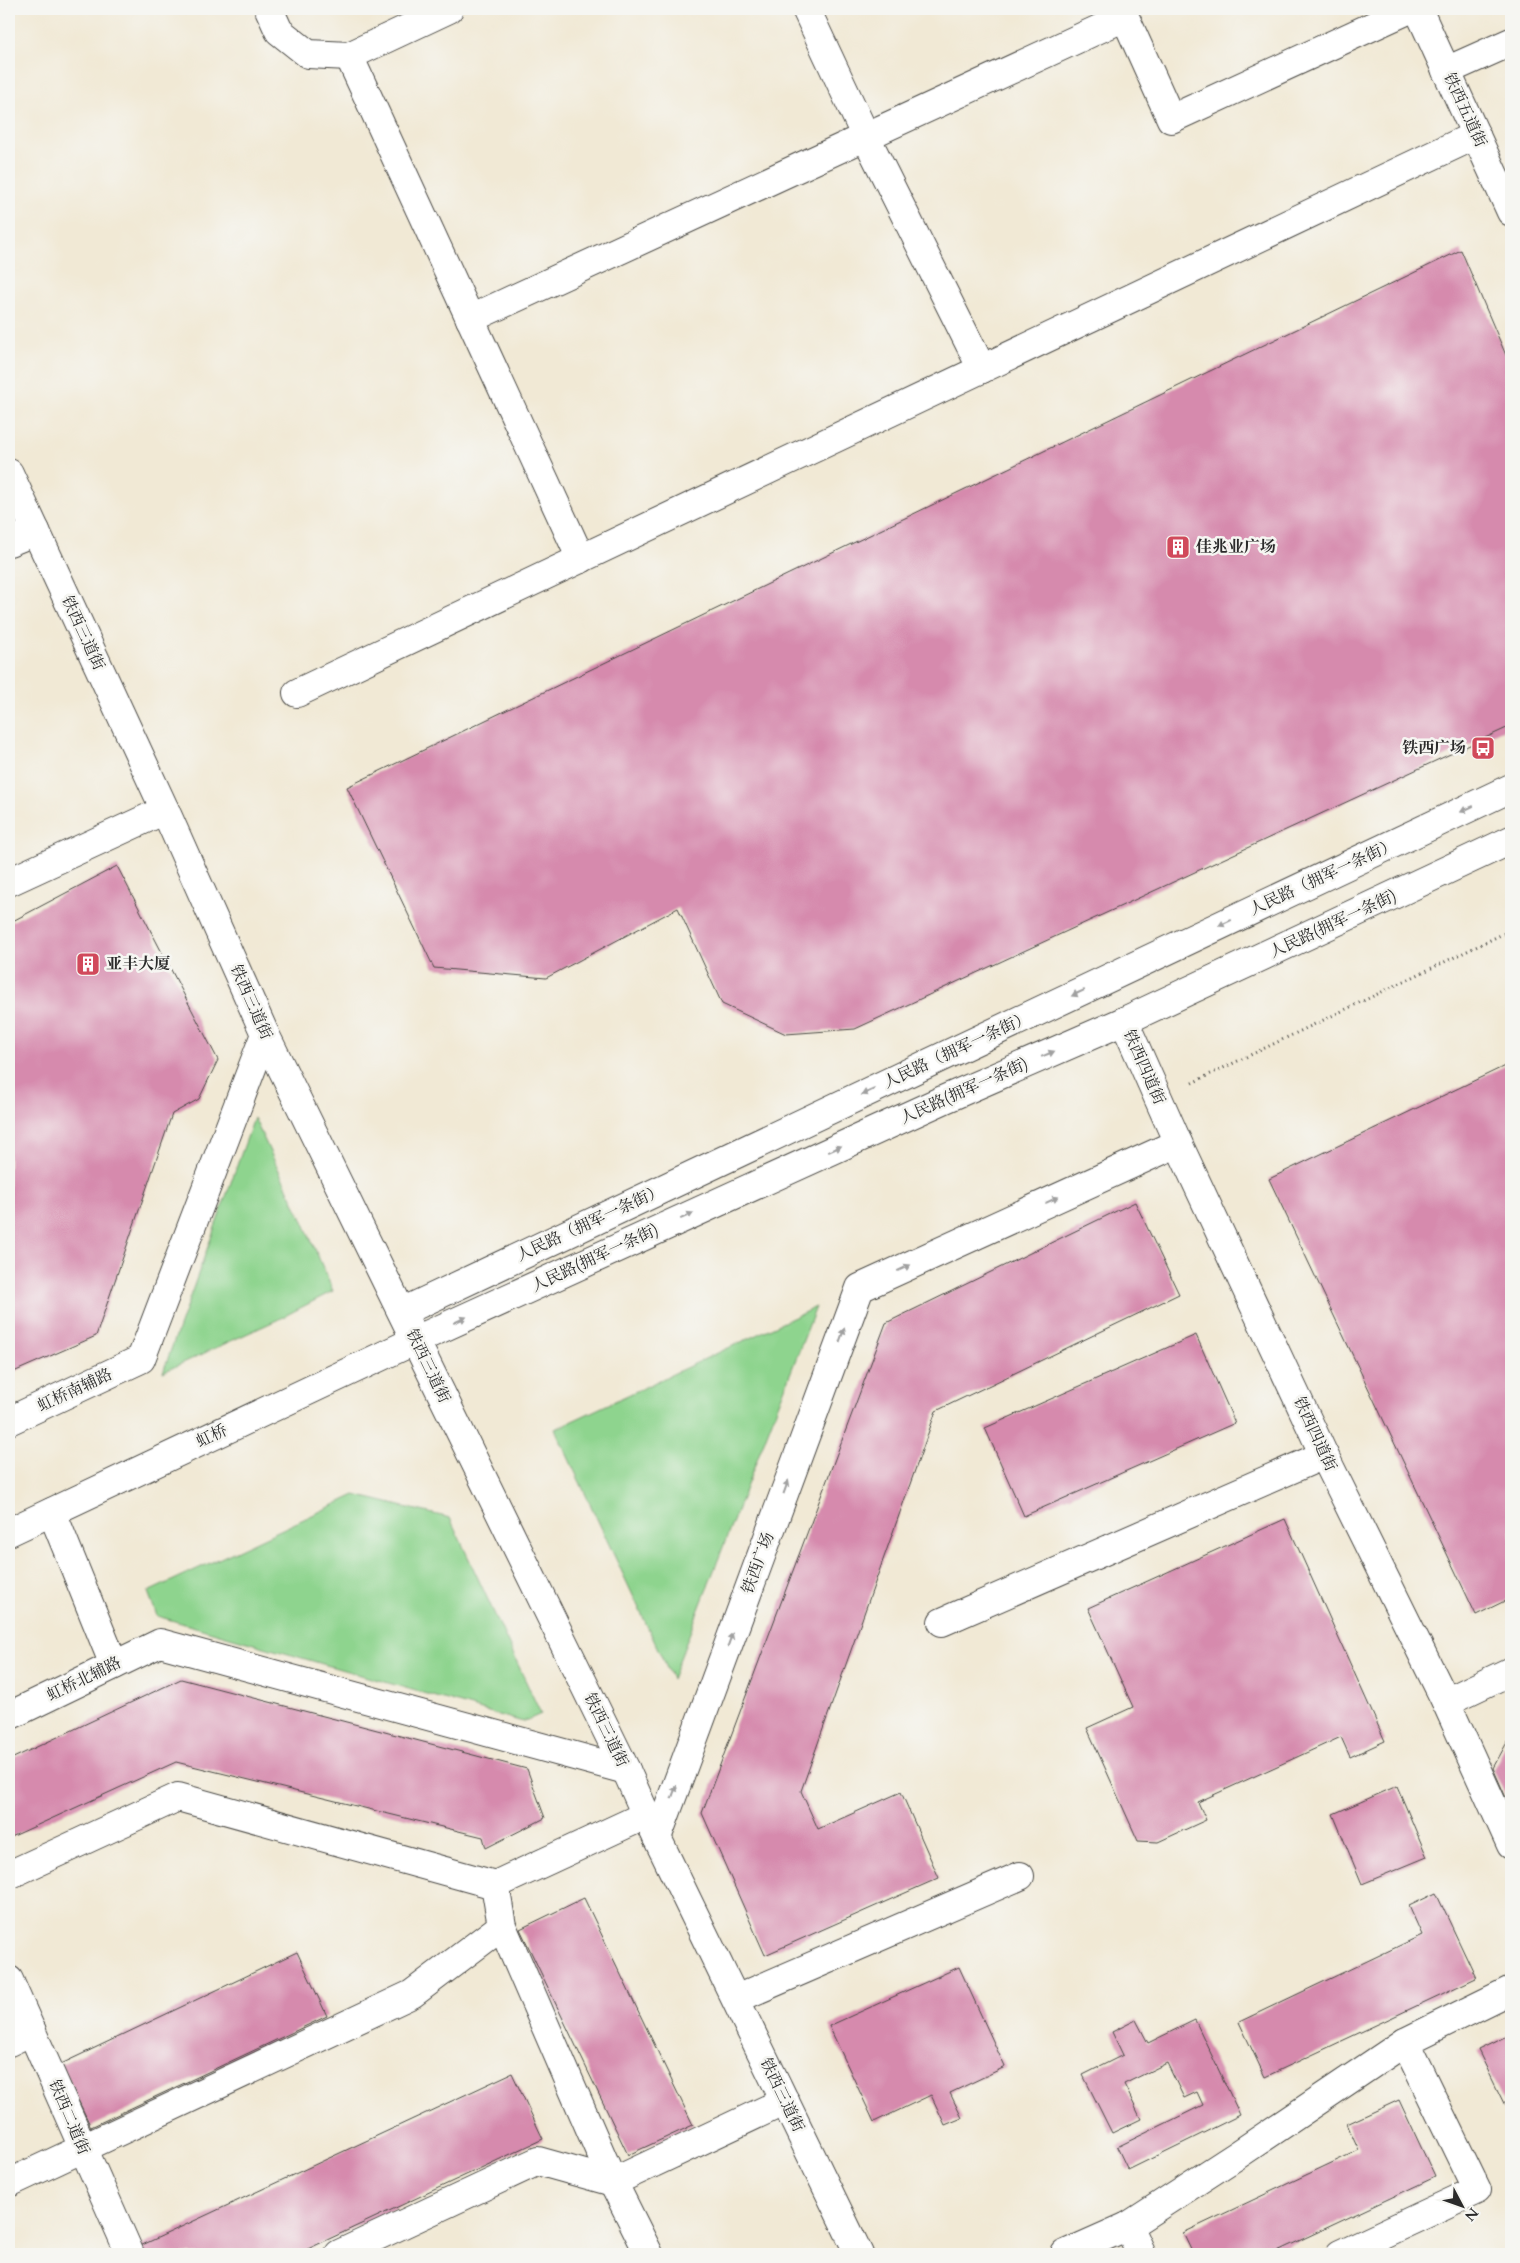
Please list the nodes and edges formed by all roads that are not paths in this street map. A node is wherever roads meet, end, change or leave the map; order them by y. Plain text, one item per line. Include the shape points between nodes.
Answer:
1 (268, 9) edge
2 (449, 9) edge
3 (806, 9) edge
4 (1410, 9) edge
5 (1418, 9) edge
6 (1511, 42) edge
7 (349, 56) junction
8 (1446, 71) junction
9 (1476, 135) junction
10 (866, 136) junction
11 (1505, 179) edge
12 (1511, 212) edge
13 (470, 318) junction
14 (982, 369) junction
15 (9, 473) edge
16 (36, 531) junction
17 (9, 542) edge
18 (581, 559) junction
19 (297, 693) dead end
20 (1511, 788) edge
21 (165, 810) junction
22 (1511, 840) edge
23 (9, 882) edge
24 (1124, 1021) junction
25 (265, 1034) junction
26 (1178, 1143) junction
27 (402, 1312) junction
28 (416, 1340) junction
29 (9, 1421) edge
30 (1324, 1455) junction
31 (52, 1512) junction
32 (9, 1532) edge
33 (942, 1622) dead end
34 (114, 1665) junction
35 (1511, 1671) edge
36 (1446, 1702) junction
37 (9, 1716) edge
38 (626, 1770) junction
39 (651, 1826) junction
40 (1511, 1845) edge
41 (9, 1875) edge
42 (1020, 1876) dead end
43 (495, 1885) junction
44 (502, 1926) junction
45 (9, 1981) edge
46 (1511, 1990) edge
47 (736, 2000) junction
48 (21, 2036) edge
49 (1405, 2042) junction
50 (785, 2101) junction
51 (82, 2148) junction
52 (614, 2182) junction
53 (9, 2183) edge
54 (1128, 2226) junction
55 (130, 2254) edge
56 (340, 2254) edge
57 (649, 2254) edge
58 (859, 2254) edge
59 (1066, 2254) edge
60 (1141, 2254) edge
61 (1340, 2254) edge

1 - 7 main road via 279,31 308,54
2 - 7 main road
3 - 10 main road
4 - 10 main road via 1171,118 1124,17
5 - 8 main road, 铁西五道街
6 - 8 main road
7 - 13 main road
8 - 9 main road, 铁西五道街
9 - 11 main road, 铁西五道街
9 - 14 main road
10 - 13 main road
10 - 14 main road
11 - 12 main road, 铁西五道街
13 - 18 main road
14 - 18 main road
15 - 16 main road, 铁西三道街
16 - 17 main road
16 - 21 main road, 铁西三道街
18 - 19 main road
20 -> 27 main road, 人民路（拥军一条街）
21 - 23 main road
21 - 25 main road, 铁西三道街
22 - 24 main road, 人民路(拥军一条街)
24 - 26 main road, 铁西四道街
28 -> 24 main road, 人民路(拥军一条街)
25 - 27 main road, 铁西三道街
25 - 29 main road, 虹桥南辅路 via 141,1359
26 - 30 main road, 铁西四道街
39 -> 26 main road, 铁西广场 via 860,1288
27 - 28 main road, 铁西三道街
28 - 31 main road, 虹桥
28 - 38 main road, 铁西三道街
30 - 33 main road
30 - 36 main road, 铁西四道街
31 - 32 main road, 虹桥
31 - 34 main road
34 - 37 main road, 虹桥北辅路
34 - 38 main road, 虹桥北辅路 via 160,1643
35 - 36 main road
36 - 40 main road, 铁西四道街
38 - 39 main road, 铁西三道街
39 - 43 main road
39 - 47 main road, 铁西三道街
41 - 43 main road via 178,1798
42 - 47 main road
43 - 44 main road
44 - 51 main road via 412,1994
44 - 52 main road
45 - 48 main road, 铁西二道街
46 - 49 main road
47 - 50 main road, 铁西三道街
48 - 51 main road, 铁西二道街
49 - 54 main road
49 - 61 main road via 1477,2190
50 - 52 main road
50 - 58 main road, 铁西三道街
51 - 53 main road
51 - 55 main road, 铁西二道街
52 - 56 main road via 538,2160
52 - 57 main road
54 - 59 main road
54 - 60 main road

